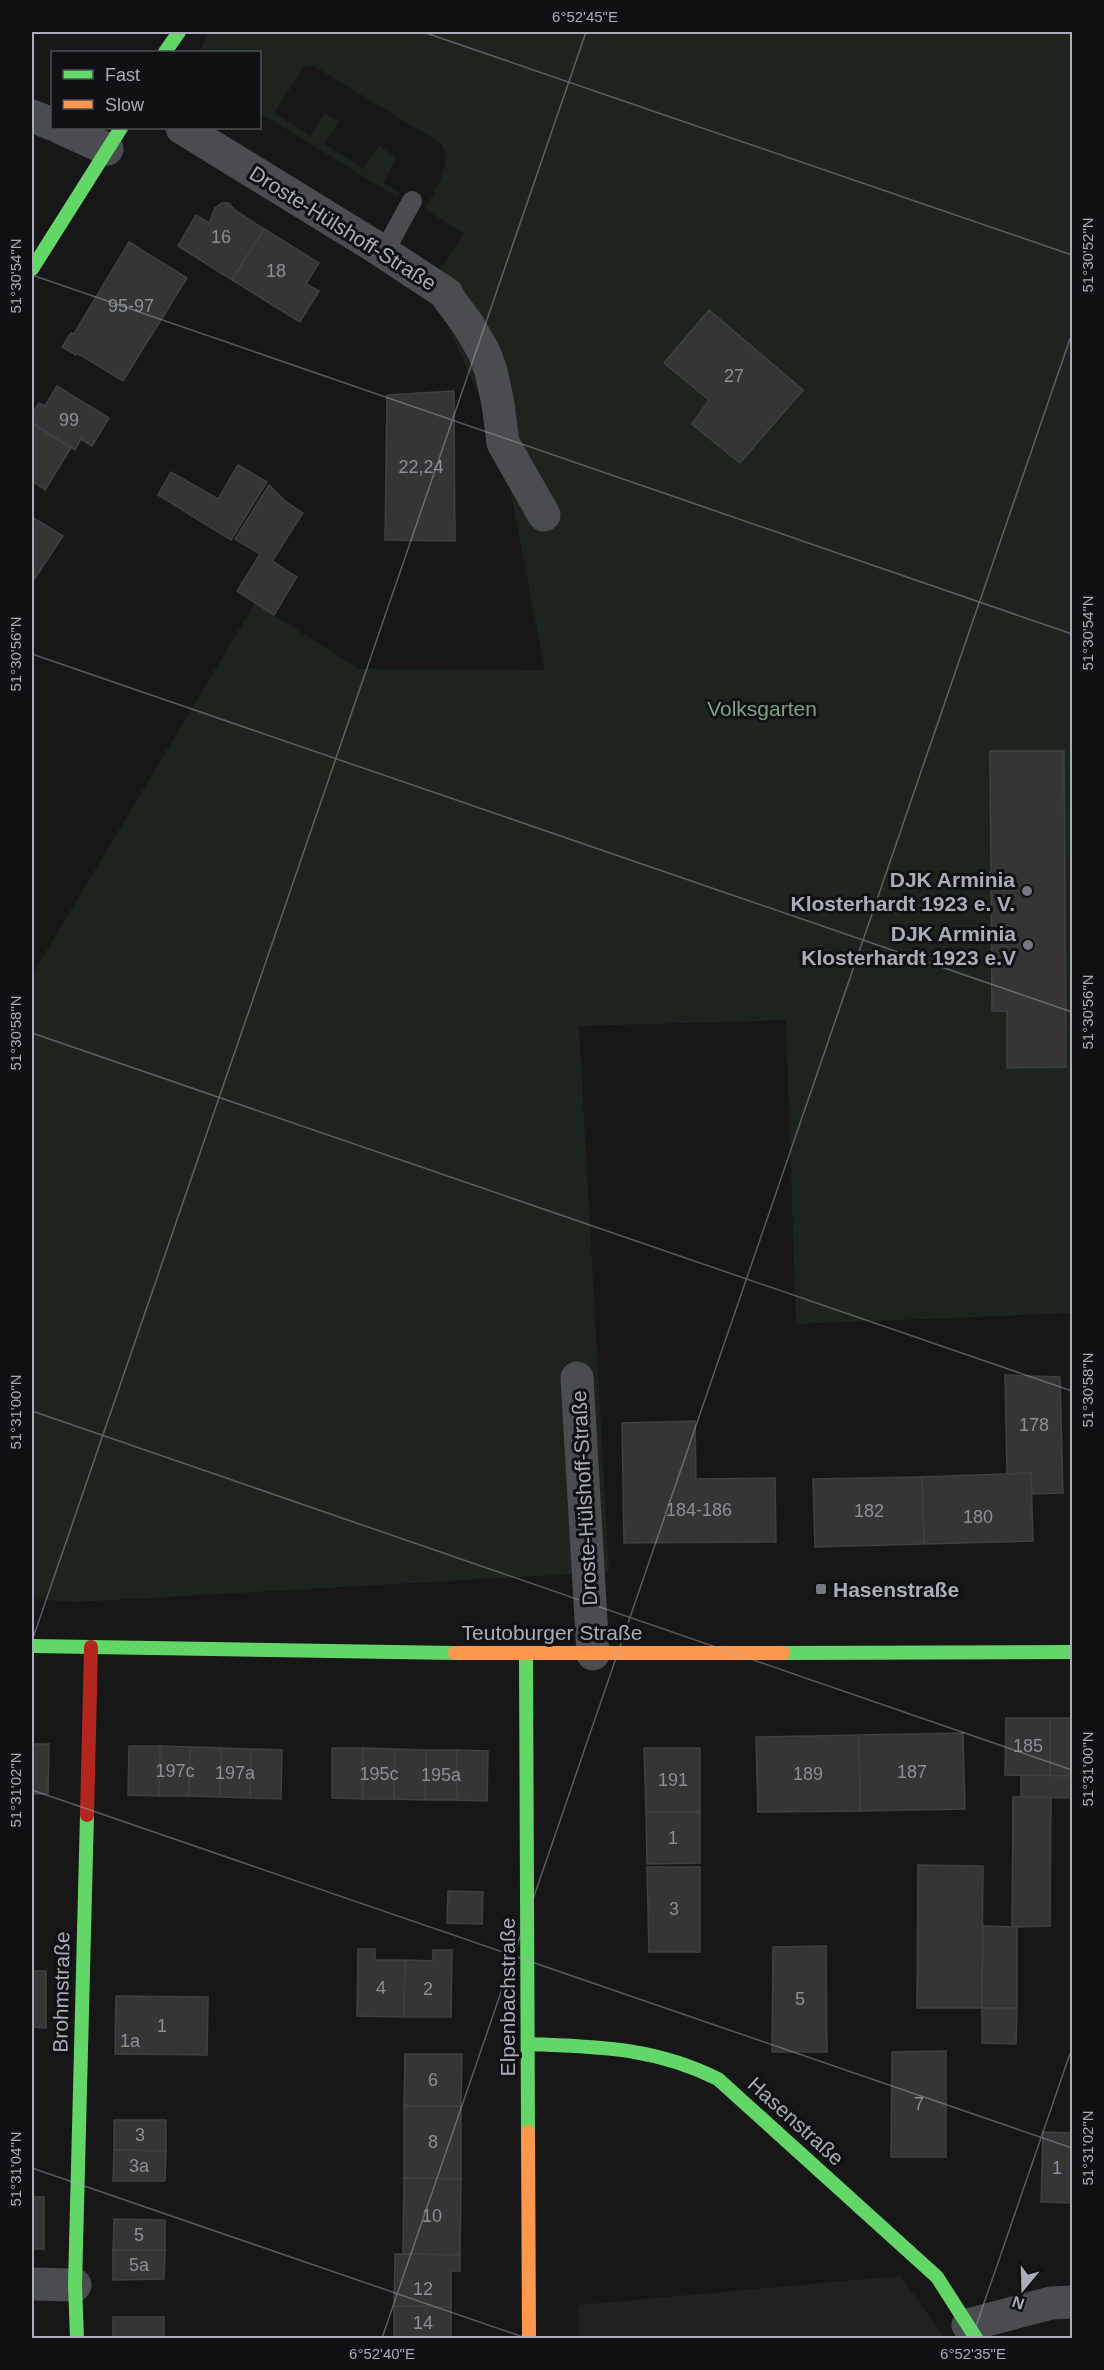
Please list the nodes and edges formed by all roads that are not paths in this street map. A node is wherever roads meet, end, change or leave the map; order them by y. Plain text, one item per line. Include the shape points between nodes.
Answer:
1 (179, 32) edge
2 (166, 51) edge
3 (32, 116) edge
4 (51, 124) edge
5 (66, 129) edge
6 (184, 129) edge
7 (114, 138) edge
8 (412, 201) dead end
9 (384, 252) junction
10 (32, 269) edge
11 (544, 515) dead end
12 (577, 1378) dead end
13 (32, 1646) edge
14 (91, 1647) junction
15 (1072, 1652) edge
16 (526, 1654) junction
17 (593, 1654) junction
18 (528, 2044) junction
19 (32, 2284) edge
20 (75, 2285) junction
21 (1072, 2302) edge
22 (972, 2332) edge
23 (76, 2338) edge
24 (529, 2338) edge

1 - 2 street
3 - 4 street
5 - 7 street
6 - 9 street, Droste-Hülshoff-Straße
7 - 10 street
8 - 9 lane
9 - 11 street, Droste-Hülshoff-Straße via 447,294 469,326 491,371 503,443
12 - 17 street, Droste-Hülshoff-Straße
13 - 14 street, Teutoburger Straße
14 - 16 street, Teutoburger Straße
14 - 20 street, Brohmstraße
15 - 17 street, Teutoburger Straße
16 - 17 street, Teutoburger Straße
16 - 18 street, Elpenbachstraße
18 - 22 street, Hasenstraße via 628,2048 691,2065 718,2079 937,2277
18 - 24 street, Elpenbachstraße
19 - 20 street
20 - 23 street, Brohmstraße
21 - 22 street via 1051,2304

